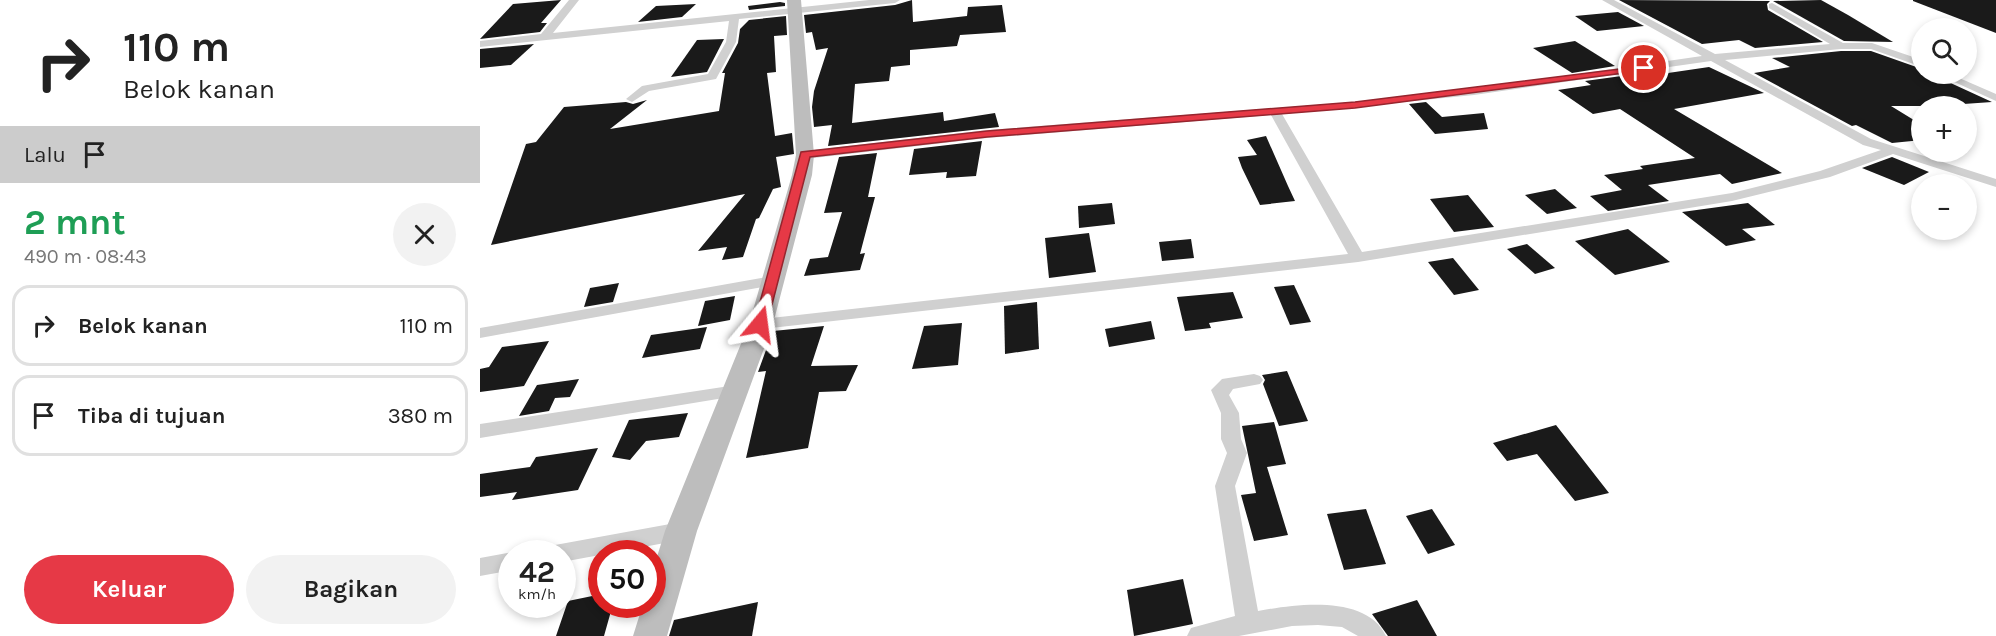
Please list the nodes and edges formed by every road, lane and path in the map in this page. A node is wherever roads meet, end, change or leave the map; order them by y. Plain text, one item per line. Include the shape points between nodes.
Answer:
1 (574, 0) edge
2 (895, 0) edge
3 (1607, 0) edge
4 (794, 6) edge
5 (1772, 6) dead end
6 (734, 19) junction
7 (543, 39) junction
8 (480, 44) edge
9 (1841, 46) junction
10 (1711, 58) junction
11 (1911, 60) edge
12 (1964, 84) edge
13 (1996, 98) edge
14 (632, 99) dead end
15 (1275, 112) junction
16 (1891, 152) junction
17 (805, 155) junction
18 (1996, 183) edge
19 (1358, 257) junction
20 (773, 281) junction
21 (760, 324) junction
22 (480, 333) edge
23 (1254, 380) dead end
24 (736, 391) junction
25 (480, 431) edge
26 (681, 531) junction
27 (576, 550) edge
28 (498, 564) edge
29 (480, 567) edge
30 (1248, 622) junction
31 (650, 636) edge
32 (1199, 636) edge
33 (1374, 636) edge

1 - 7 street
2 - 4 street
3 - 10 street
4 - 6 street
4 - 17 main road
5 - 9 street
6 - 7 street
6 - 14 street via 735,32 712,77 646,88
7 - 8 street
9 - 10 street
9 - 11 street via 1872,46
10 - 15 street via 1474,92
10 - 16 street
12 - 13 street
15 - 17 street via 987,134
15 - 19 street
16 - 18 street
16 - 19 street via 1825,174 1732,197
17 - 20 main road
19 - 21 street
20 - 21 main road
20 - 22 street
21 - 24 main road
23 - 30 street via 1228,383 1220,390 1230,413 1231,439 1237,453 1225,486
24 - 25 street
24 - 26 main road
26 - 27 street
26 - 31 main road
28 - 29 street
30 - 32 street
30 - 33 street via 1332,614 1354,619

